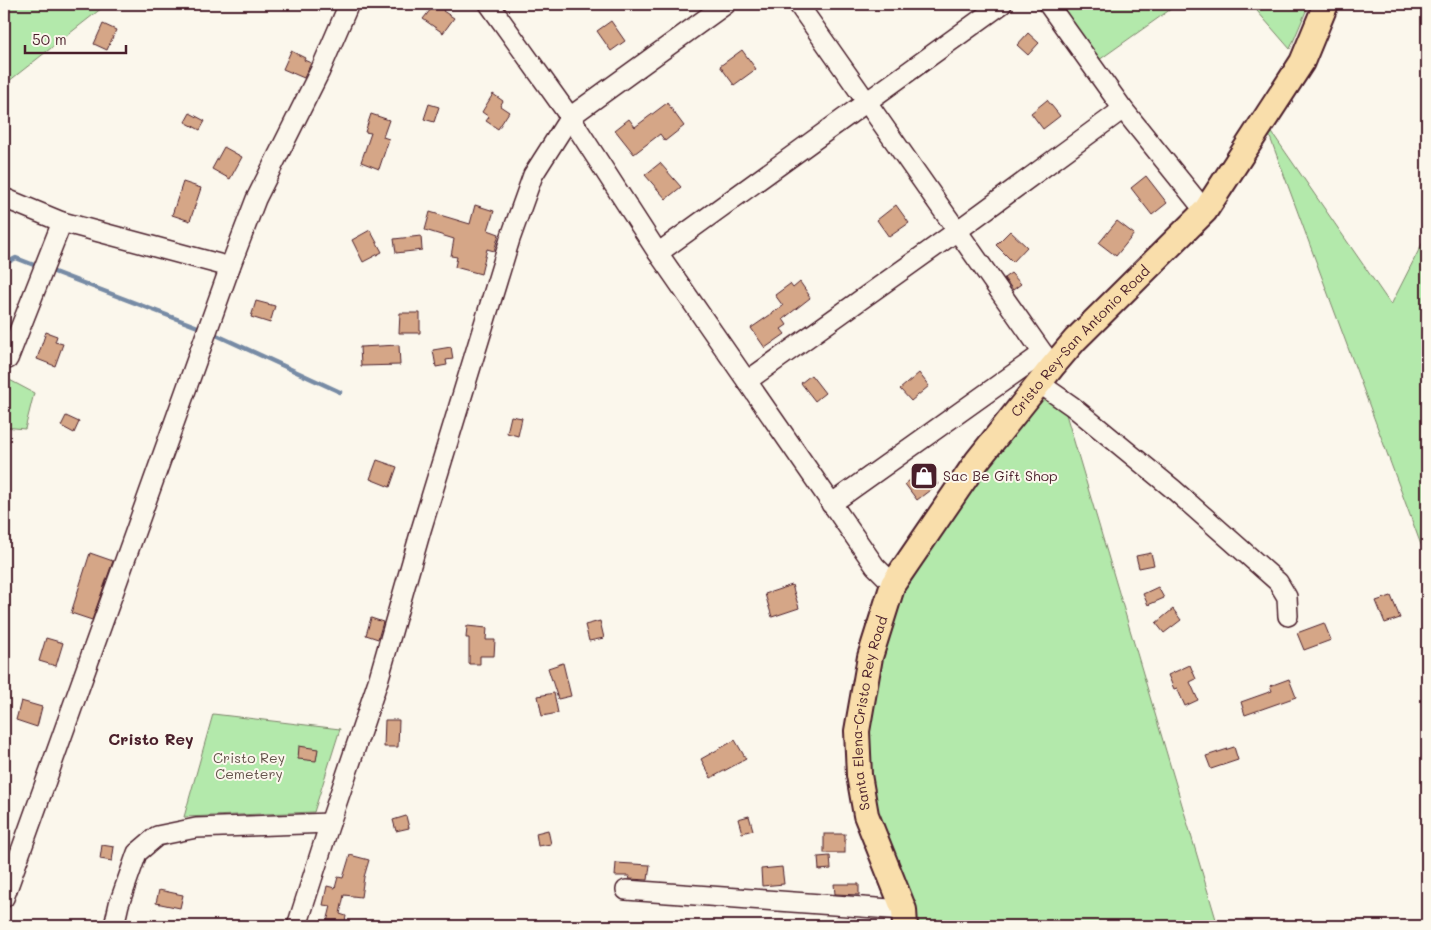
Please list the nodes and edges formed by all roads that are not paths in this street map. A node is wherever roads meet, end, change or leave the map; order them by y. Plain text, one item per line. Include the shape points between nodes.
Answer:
1 (349, 4) edge
2 (489, 4) edge
3 (726, 4) edge
4 (798, 4) edge
5 (1002, 4) edge
6 (1048, 4) edge
7 (1326, 4) edge
8 (866, 101) junction
9 (1123, 109) junction
10 (570, 116) junction
11 (4, 198) edge
12 (1204, 211) junction
13 (62, 222) junction
14 (957, 231) junction
15 (658, 253) junction
16 (230, 267) junction
17 (8, 359) dead end
18 (1045, 368) junction
19 (746, 381) junction
20 (831, 504) junction
21 (893, 584) junction
22 (1288, 616) dead end
23 (330, 823) junction
24 (626, 890) dead end
25 (4, 898) edge
26 (905, 918) edge
27 (114, 926) edge
28 (298, 926) edge

1 - 16 street via 320,71 256,198
2 - 10 street
3 - 10 street
4 - 8 street
5 - 8 street
6 - 9 street
7 - 12 main road, Cristo Rey-San Antonio Road via 1302,62
8 - 14 street
8 - 15 street
9 - 12 street
9 - 14 street
10 - 15 street
10 - 23 street via 533,175 510,239 380,673
11 - 13 street
12 - 18 main road, Cristo Rey-San Antonio Road
13 - 16 street
13 - 17 street
14 - 18 street
14 - 19 street
15 - 19 street
16 - 25 street
18 - 20 street
18 - 21 main road, Cristo Rey-San Antonio Road
18 - 22 street via 1072,406 1166,483 1278,582 1287,597
19 - 20 street
20 - 21 street via 875,566
21 - 26 main road, Santa Elena-Cristo Rey Road via 870,657 856,731 866,815
23 - 27 street via 196,828 157,836 137,853
23 - 28 street
24 - 26 street

